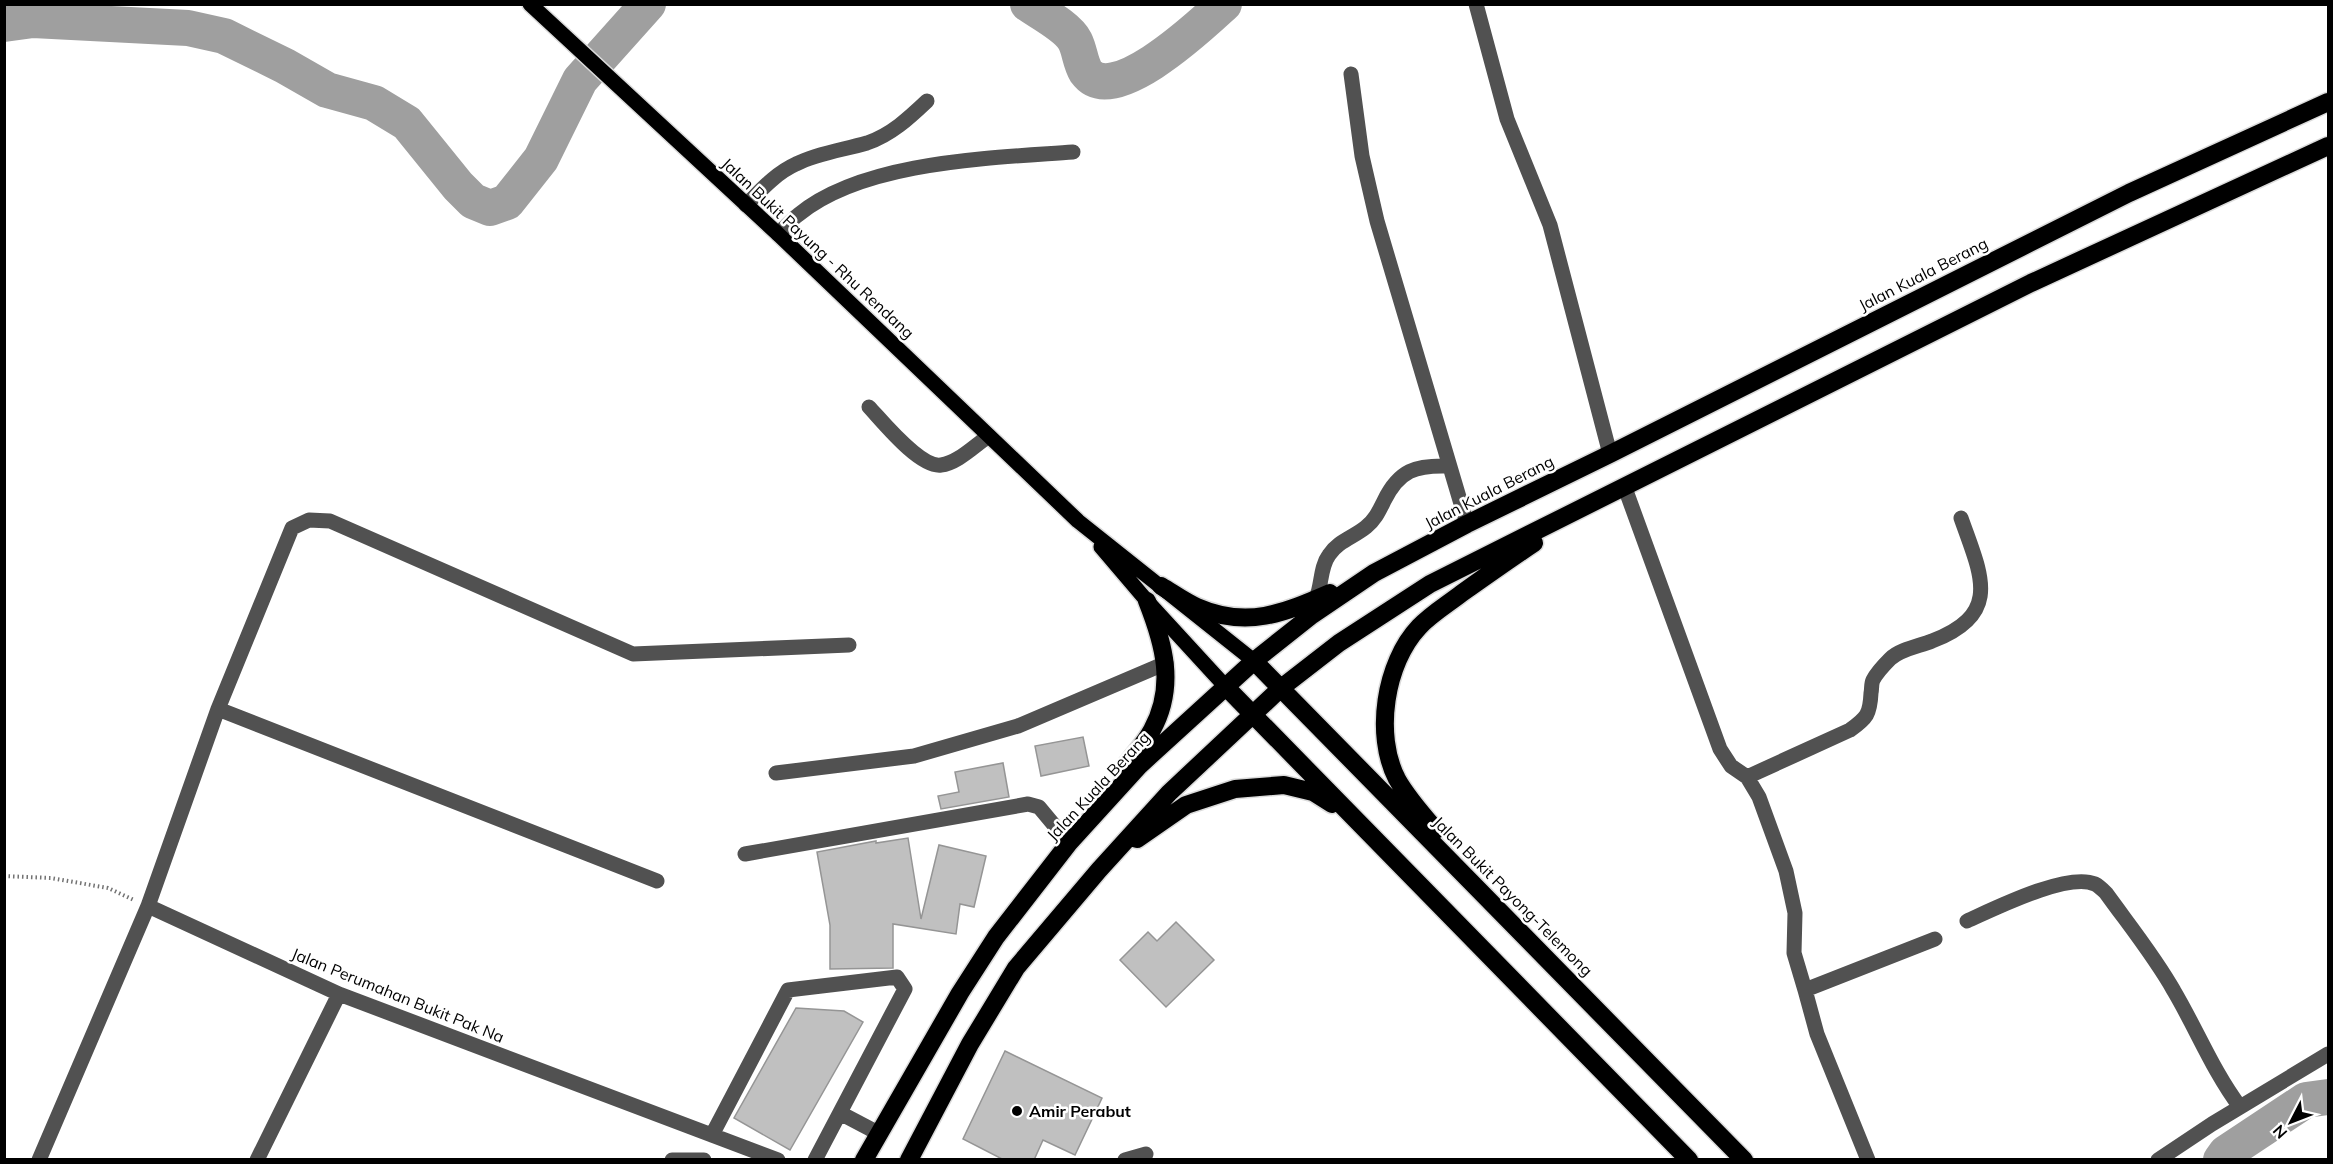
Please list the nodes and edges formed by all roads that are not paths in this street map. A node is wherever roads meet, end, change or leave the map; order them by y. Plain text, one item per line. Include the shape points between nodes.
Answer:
1 (530, 4) edge
2 (1476, 4) edge
3 (1351, 74) dead end
4 (927, 101) dead end
5 (2328, 102) edge
6 (2328, 146) edge
7 (1072, 152) dead end
8 (746, 205) junction
9 (778, 234) junction
10 (869, 407) dead end
11 (989, 436) junction
12 (1610, 454) junction
13 (1448, 466) junction
14 (1625, 488) junction
15 (1581, 508) junction
16 (1961, 518) dead end
17 (1078, 521) junction
18 (1467, 524) junction
19 (1374, 573) junction
20 (1161, 586) junction
21 (1316, 599) junction
22 (1147, 601) junction
23 (849, 645) dead end
24 (1254, 661) junction
25 (1166, 663) junction
26 (1225, 686) junction
27 (1281, 688) junction
28 (218, 709) junction
29 (1252, 714) junction
30 (776, 773) dead end
31 (1747, 777) junction
32 (1354, 818) junction
33 (1070, 843) junction
34 (745, 854) dead end
35 (1099, 870) junction
36 (657, 881) dead end
37 (148, 906) junction
38 (1967, 921) dead end
39 (1935, 939) dead end
40 (1538, 950) junction
41 (1805, 990) junction
42 (339, 994) junction
43 (2328, 1054) edge
44 (2240, 1107) junction
45 (840, 1113) junction
46 (878, 1133) junction
47 (712, 1135) junction
48 (1146, 1154) dead end
49 (39, 1160) edge
50 (257, 1160) edge
51 (672, 1160) edge
52 (704, 1160) edge
53 (778, 1160) edge
54 (815, 1160) edge
55 (864, 1160) edge
56 (909, 1160) edge
57 (1125, 1160) edge
58 (1689, 1160) edge
59 (1744, 1160) edge
60 (1868, 1160) edge
61 (2158, 1160) edge

1 - 8 main road, Jalan Bukit Payung - Rhu Rendang
2 - 12 street via 1507,119 1550,225
3 - 13 street via 1362,156 1377,220
4 - 8 street via 888,134 795,164 772,179
5 - 12 highway, Jalan Kuala Berang via 2129,193
6 - 14 highway via 2031,283
7 - 9 street via 959,161 878,177 817,202
8 - 9 main road, Jalan Bukit Payung - Rhu Rendang
9 - 11 main road, Jalan Bukit Payung - Rhu Rendang
10 - 11 street via 923,461 939,466
11 - 17 main road, Jalan Bukit Payung - Rhu Rendang
12 - 18 highway, Jalan Kuala Berang
13 - 18 street
13 - 21 street via 1420,466 1398,481 1376,518 1328,556
14 - 15 highway
14 - 31 street via 1720,749 1731,765
15 - 27 highway via 1430,584 1339,643
15 - 40 highway via 1418,628 1391,678 1384,715 1389,757 1397,778 1421,813
16 - 31 street via 1980,582 1981,599 1973,614 1948,635 1893,656 1872,682 1871,710 1864,720
17 - 20 main road
17 - 22 main road
18 - 19 highway, Jalan Kuala Berang
19 - 21 highway
19 - 24 highway, Jalan Kuala Berang
20 - 21 highway via 1197,607 1222,615 1253,618 1285,613
20 - 24 main road
22 - 25 highway
22 - 26 main road
23 - 28 street via 633,654 330,521 309,520 292,528
24 - 26 highway, Jalan Kuala Berang
24 - 27 highway, Jalan Bukit Payong-Telemong
25 - 30 street via 1018,726 914,756
25 - 33 highway via 1164,697 1152,730
26 - 29 highway
26 - 33 highway, Jalan Kuala Berang via 1140,765
27 - 29 highway
27 - 40 highway, Jalan Bukit Payong-Telemong
28 - 36 street
28 - 37 street
29 - 32 highway
29 - 35 highway via 1169,793
31 - 41 street via 1759,797 1786,871 1795,913 1794,953
32 - 35 highway via 1313,792 1284,785 1235,789 1186,805
32 - 58 highway
33 - 34 street via 1039,807 1028,804
33 - 46 highway, Jalan Kuala Berang via 996,937
35 - 56 highway via 1016,968 970,1044
37 - 42 street, Jalan Perumahan Bukit Pak Na
37 - 49 street
38 - 44 street via 2026,894 2072,883 2096,884 2174,990 2209,1060
39 - 41 street
40 - 59 highway, Jalan Bukit Payong-Telemong
41 - 60 street via 1817,1034
42 - 47 street, Jalan Perumahan Bukit Pak Na
42 - 50 street
43 - 44 street
44 - 61 street
45 - 46 street
45 - 47 street via 905,990 897,977 788,990
45 - 54 street
46 - 55 highway, Jalan Kuala Berang
47 - 53 street, Jalan Perumahan Bukit Pak Na
48 - 57 street
51 - 52 street

